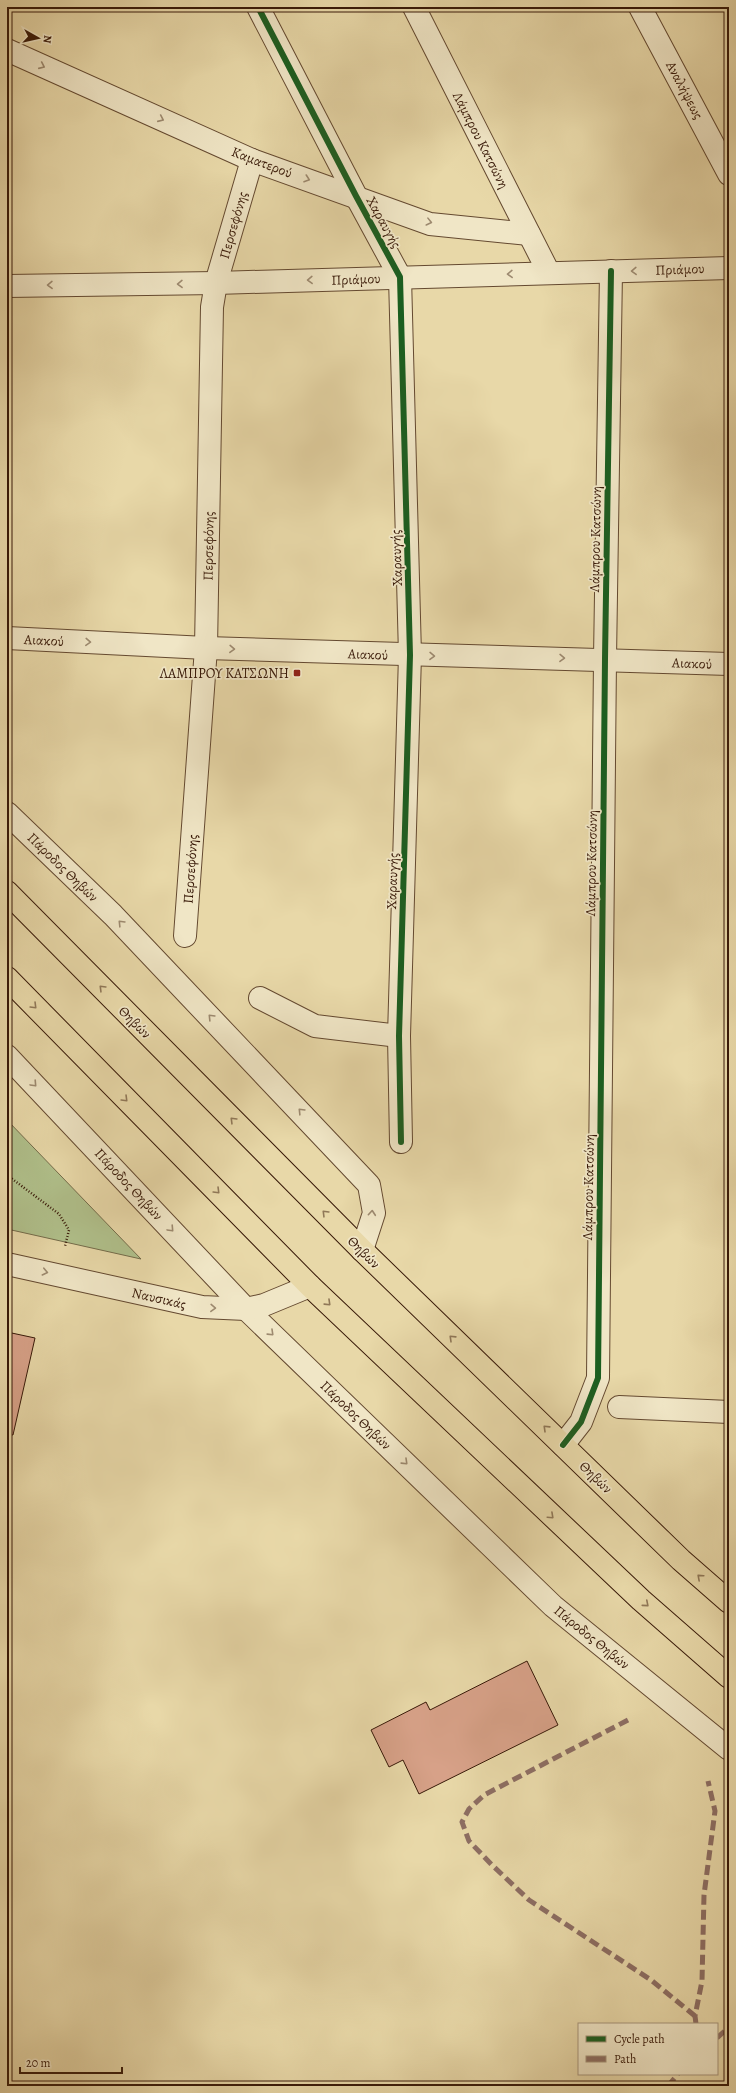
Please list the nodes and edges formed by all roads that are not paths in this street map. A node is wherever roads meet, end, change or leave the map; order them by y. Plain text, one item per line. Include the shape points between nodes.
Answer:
1 (258, 7) edge
2 (414, 7) edge
3 (640, 7) edge
4 (7, 50) edge
5 (252, 160) junction
6 (729, 174) edge
7 (356, 196) junction
8 (529, 234) junction
9 (729, 268) edge
10 (611, 272) junction
11 (549, 273) junction
12 (400, 277) junction
13 (216, 283) junction
14 (7, 286) edge
15 (7, 638) edge
16 (206, 648) junction
17 (410, 655) junction
18 (605, 659) junction
19 (729, 664) edge
20 (7, 813) edge
21 (7, 892) edge
22 (185, 936) dead end
23 (7, 978) edge
24 (260, 998) dead end
25 (399, 1036) junction
26 (7, 1056) edge
27 (401, 1142) dead end
28 (362, 1250) junction
29 (7, 1264) edge
30 (310, 1286) junction
31 (246, 1308) junction
32 (619, 1407) dead end
33 (729, 1412) edge
34 (563, 1445) junction
35 (729, 1602) edge
36 (729, 1677) edge
37 (729, 1749) edge

1 - 7 street, Χαραυγής
2 - 8 street, Λάμπρου Κατσώνη
3 - 6 street, Αναλήψεως
4 -> 5 street, Καματερού
5 -> 7 street, Καματερού
5 - 13 street, Περσεφόνης
7 -> 8 street, Καματερού via 430,224
7 - 12 street, Χαραυγής
8 - 11 street, Λάμπρου Κατσώνη
9 -> 10 street, Πριάμου
10 - 11 street, Πριάμου
10 - 18 street, Λάμπρου Κατσώνη
11 -> 12 street, Πριάμου
12 -> 13 street, Πριάμου
12 - 17 street, Χαραυγής
13 -> 14 street, Πριάμου
13 - 16 street, Περσεφόνης via 212,307
15 -> 16 street, Αιακού
16 -> 17 street, Αιακού
16 - 22 street, Περσεφόνης
17 -> 18 street, Αιακού
17 - 25 street, Χαραυγής
18 - 19 street, Αιακού
18 - 34 street, Λάμπρου Κατσώνη via 598,1378 581,1422
28 -> 20 street, Πάροδος Θηβών via 374,1213 369,1185 113,915
28 -> 21 main road, Θηβών
23 -> 30 main road
24 - 25 street via 315,1026
25 - 27 street, Χαραυγής
26 -> 31 street, Πάροδος Θηβών
34 -> 28 main road, Θηβών
29 -> 31 street, Ναυσικάς via 202,1307
30 - 31 street, Ναυσικάς via 264,1305
30 -> 36 main road via 641,1600
31 -> 37 street, Πάροδος Θηβών via 553,1606
32 - 33 street
35 -> 34 main road, Θηβών via 681,1560

